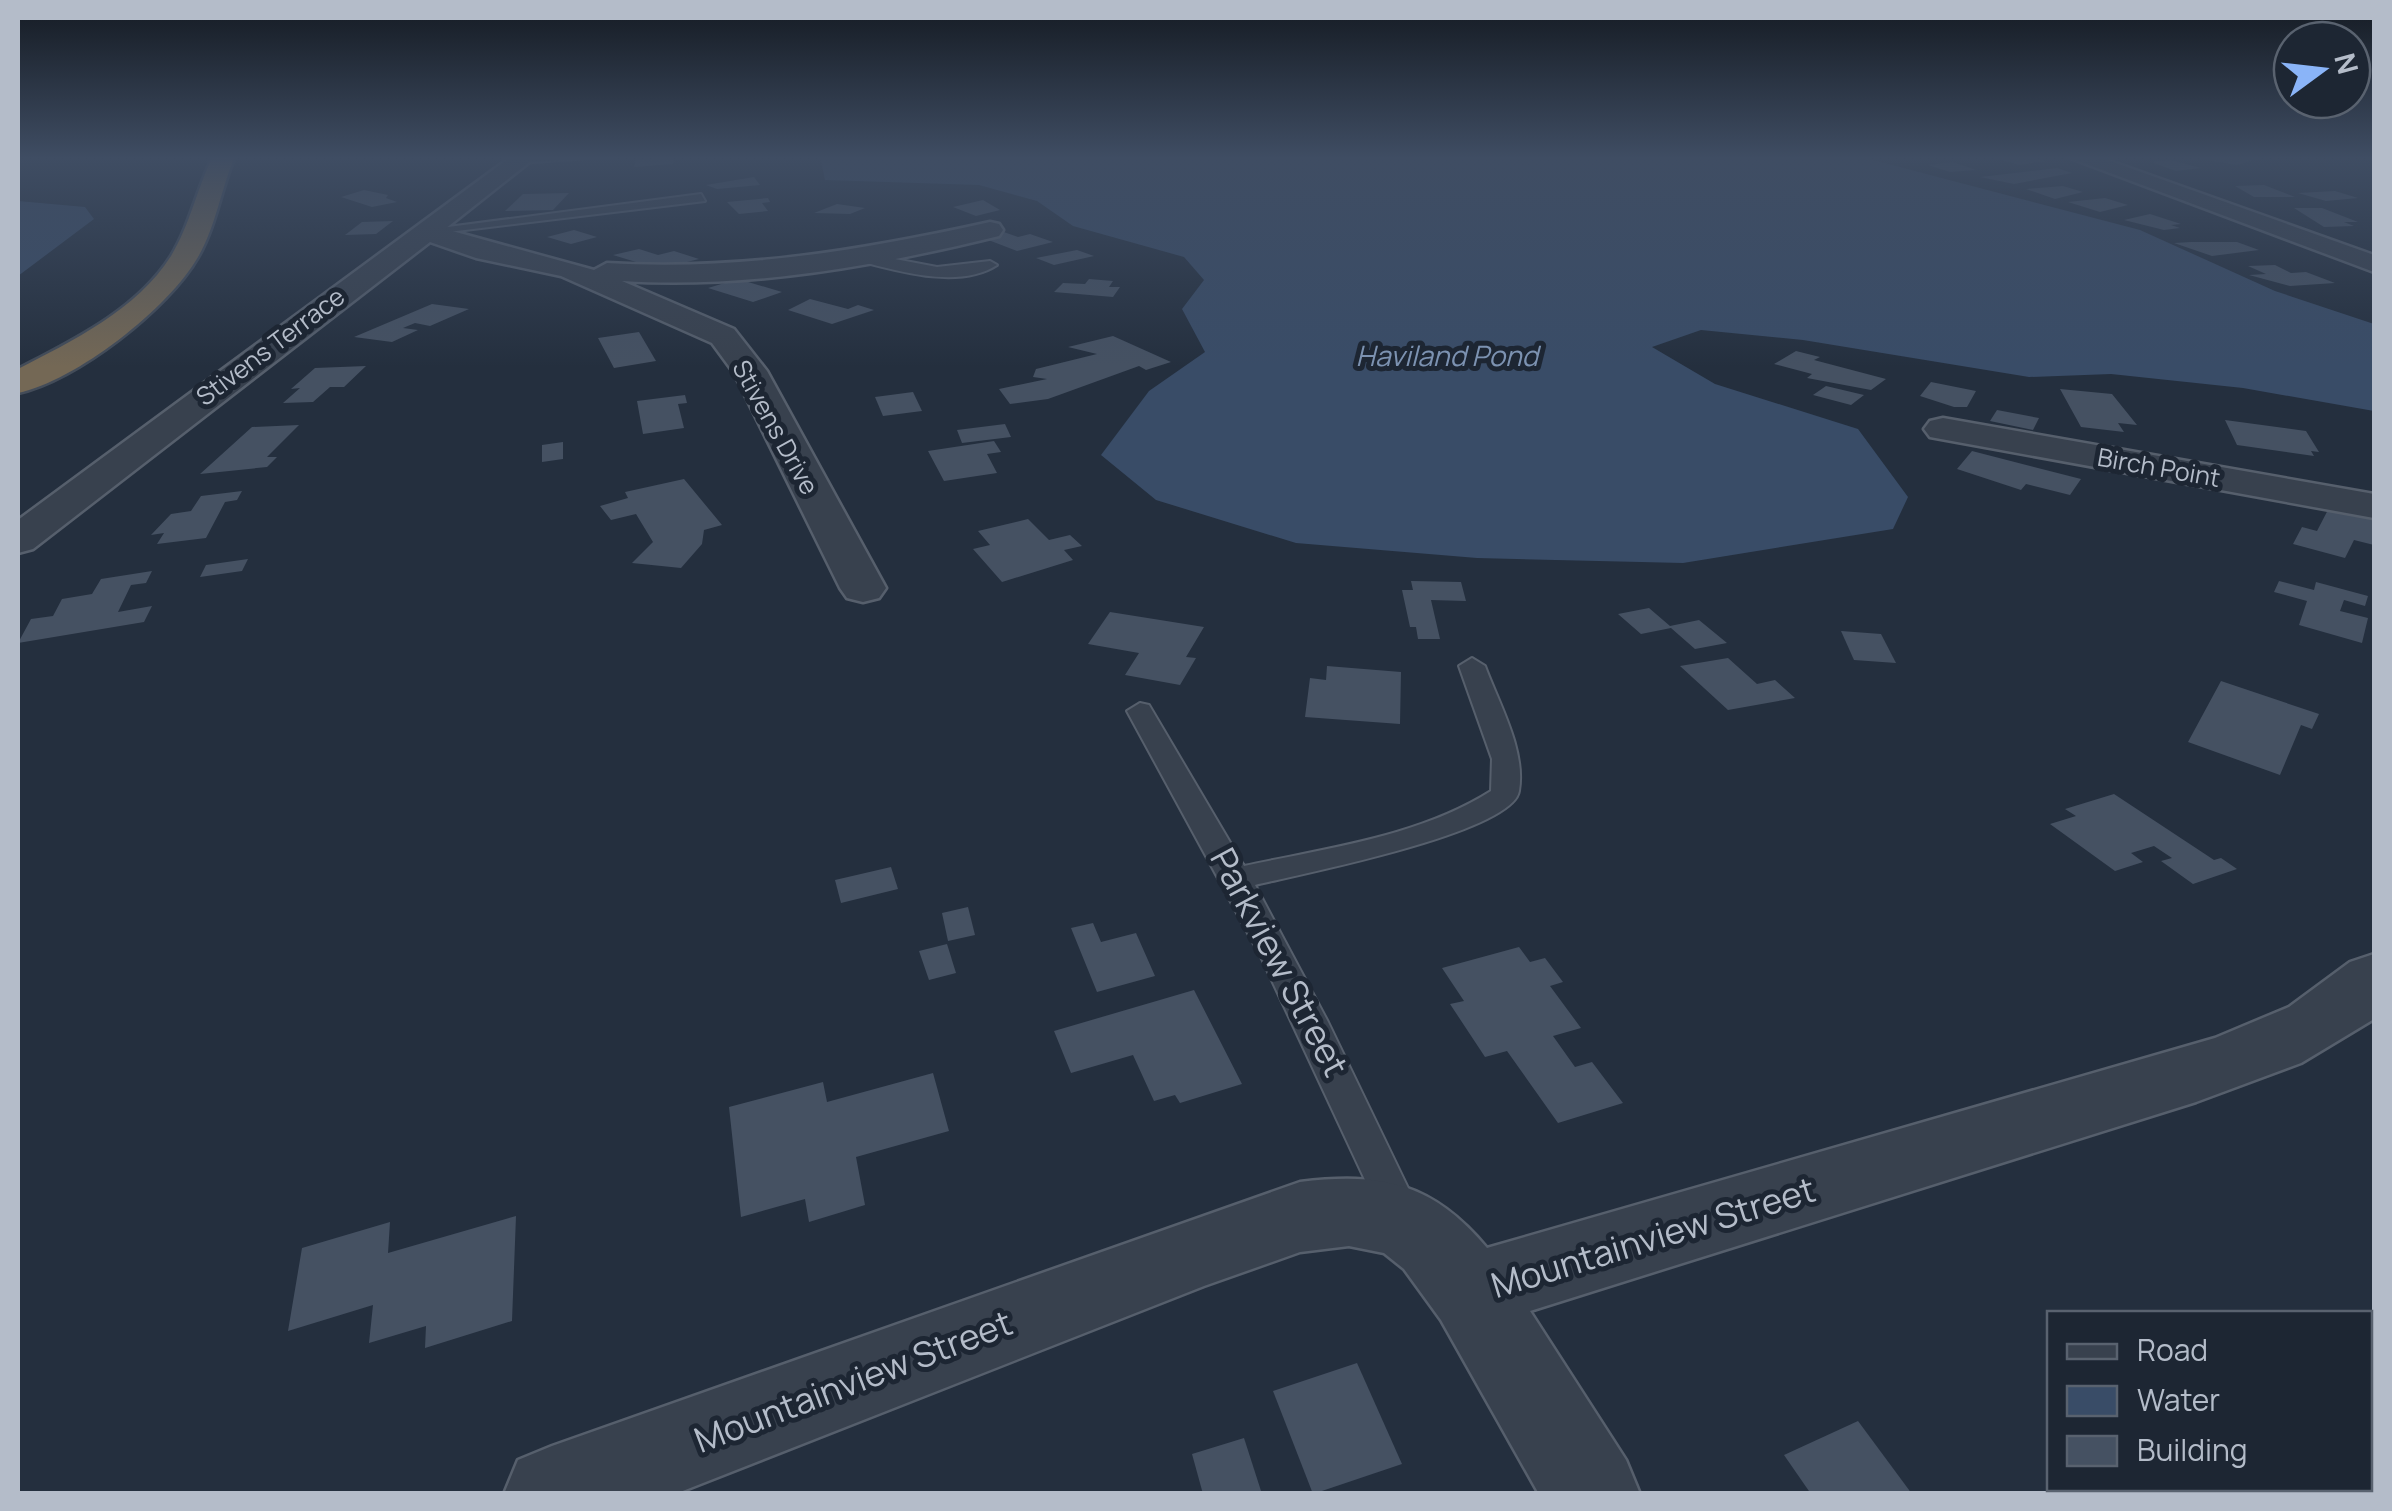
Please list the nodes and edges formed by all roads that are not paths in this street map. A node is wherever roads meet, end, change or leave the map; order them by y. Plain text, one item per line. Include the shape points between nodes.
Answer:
1 (167, 227) edge
2 (197, 227) edge
3 (430, 227) edge
4 (462, 227) edge
5 (2271, 227) edge
6 (990, 230) dead end
7 (424, 231) junction
8 (187, 253) junction
9 (853, 256) junction
10 (2374, 264) edge
11 (990, 265) dead end
12 (569, 269) junction
13 (116, 291) dead end
14 (18, 359) edge
15 (18, 382) edge
16 (1944, 428) dead end
17 (2374, 506) edge
18 (18, 540) edge
19 (863, 588) dead end
20 (1472, 666) dead end
21 (1140, 712) dead end
22 (1239, 878) junction
23 (2374, 979) edge
24 (1404, 1221) junction
25 (1471, 1292) junction
26 (552, 1494) edge
27 (1592, 1494) edge

1 - 13 highway via 153,258
2 - 8 highway
3 - 7 street, Stivens Terrace
4 - 7 lane
5 - 10 street
6 - 9 street
7 - 12 street, Stivens Drive
7 - 18 street, Stivens Terrace
8 - 14 highway via 122,309
8 - 15 highway via 143,303
9 - 11 lane via 922,273
9 - 12 street via 678,276
12 - 19 street, Stivens Drive via 722,336 750,371
16 - 17 street, Birch Point
20 - 22 lane via 1506,759 1505,795 1447,826
21 - 22 lane, Parkview Street
22 - 24 lane, Parkview Street via 1350,1096
23 - 25 street, Mountainview Street via 2353,1003 2255,1052
24 - 25 street, Mountainview Street
24 - 26 street, Mountainview Street via 1349,1211 1300,1217
25 - 27 street

